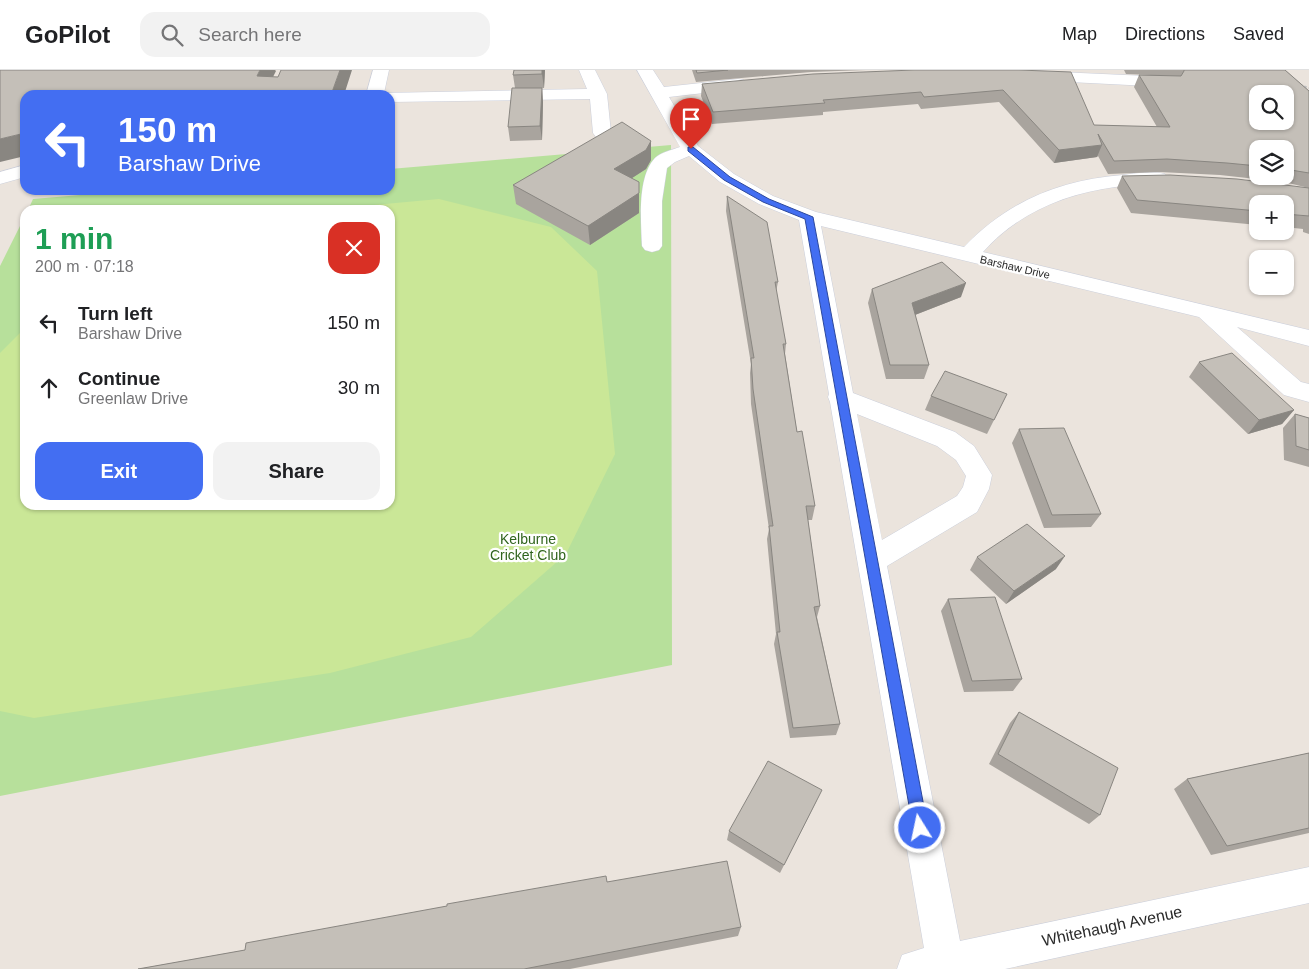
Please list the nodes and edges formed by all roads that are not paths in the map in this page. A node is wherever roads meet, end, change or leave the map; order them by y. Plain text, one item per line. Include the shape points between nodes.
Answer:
1 (381, 70) edge
2 (587, 70) edge
3 (645, 70) edge
4 (1166, 74) edge
5 (1016, 75) edge
6 (753, 83) edge
7 (376, 90) edge
8 (658, 93) junction
9 (598, 94) junction
10 (395, 97) edge
11 (602, 132) edge
12 (691, 149) junction
13 (20, 172) edge
14 (0, 178) edge
15 (1178, 179) edge
16 (808, 217) junction
17 (652, 246) dead end
18 (968, 256) junction
19 (1204, 311) junction
20 (1309, 338) edge
21 (1309, 393) edge
22 (840, 397) junction
23 (871, 561) junction
24 (1309, 885) edge
25 (930, 965) edge

1 - 7 street
2 - 9 street
3 - 8 street
4 - 5 street via 1100,86
6 - 8 street
8 - 12 street
9 - 10 street
9 - 11 street
12 - 16 street, Barshaw Drive via 727,178 766,200
12 - 17 street via 663,161 656,168
13 - 14 street
15 - 18 street via 1119,179 1038,199 1002,222
16 - 18 street, Barshaw Drive
16 - 22 street
18 - 19 street, Barshaw Drive
19 - 20 street, Barshaw Drive
19 - 21 street via 1294,389
22 - 23 street
22 - 23 street via 946,439 965,453 980,475 968,504
23 - 25 street
24 - 25 street, Whitehaugh Avenue

